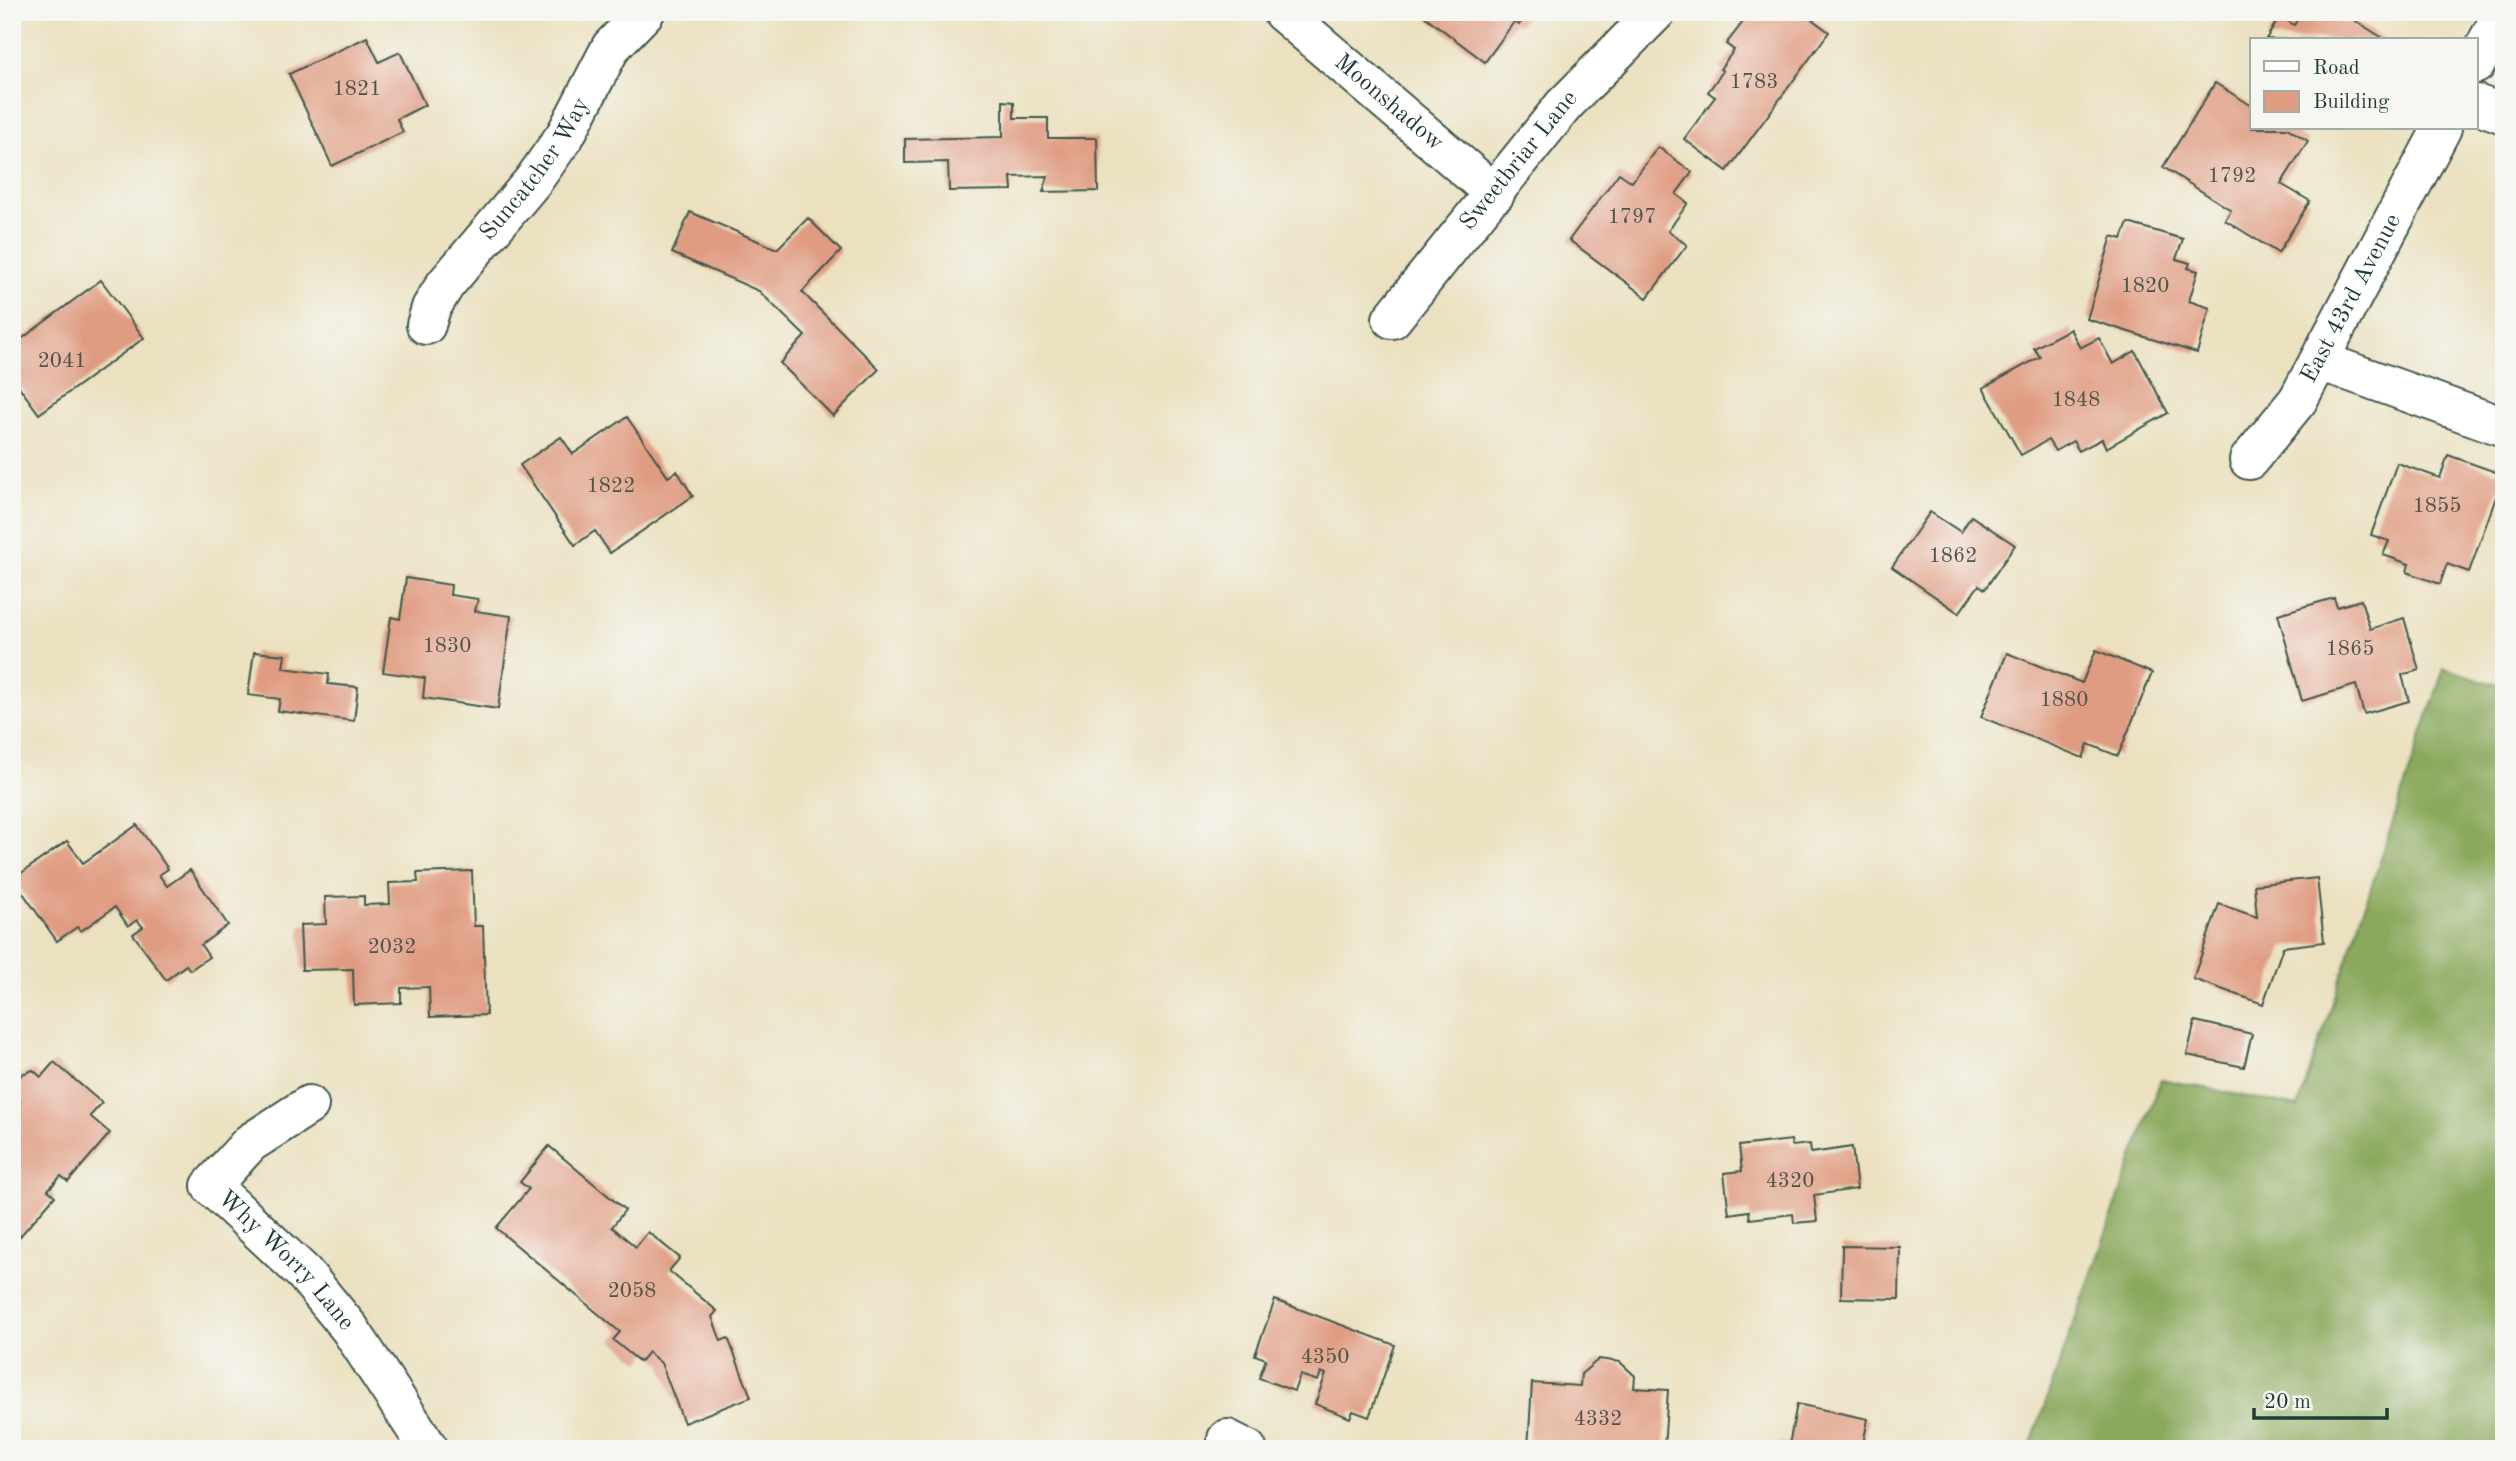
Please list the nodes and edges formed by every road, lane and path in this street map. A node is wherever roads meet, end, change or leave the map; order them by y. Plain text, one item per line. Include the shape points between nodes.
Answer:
1 (645, 12) edge
2 (1282, 12) edge
3 (1656, 12) edge
4 (2503, 12) edge
5 (2478, 60) edge
6 (2478, 105) edge
7 (2504, 114) edge
8 (2441, 130) edge
9 (1495, 194) junction
10 (1392, 319) dead end
11 (426, 325) dead end
12 (2320, 361) junction
13 (2504, 427) edge
14 (2249, 460) dead end
15 (309, 1105) dead end
16 (429, 1449) edge

1 - 11 street, Suncatcher Way via 611,47 566,134 533,181 445,285
2 - 9 street, Moonshadow
3 - 9 street, Sweetbriar Lane via 1564,105
4 - 5 street
6 - 7 street
8 - 12 street, East 43rd Avenue
9 - 10 street, Sweetbriar Lane
12 - 13 street
12 - 14 street, East 43rd Avenue via 2289,414
15 - 16 street, Why Worry Lane via 250,1143 211,1186 304,1273 350,1329

